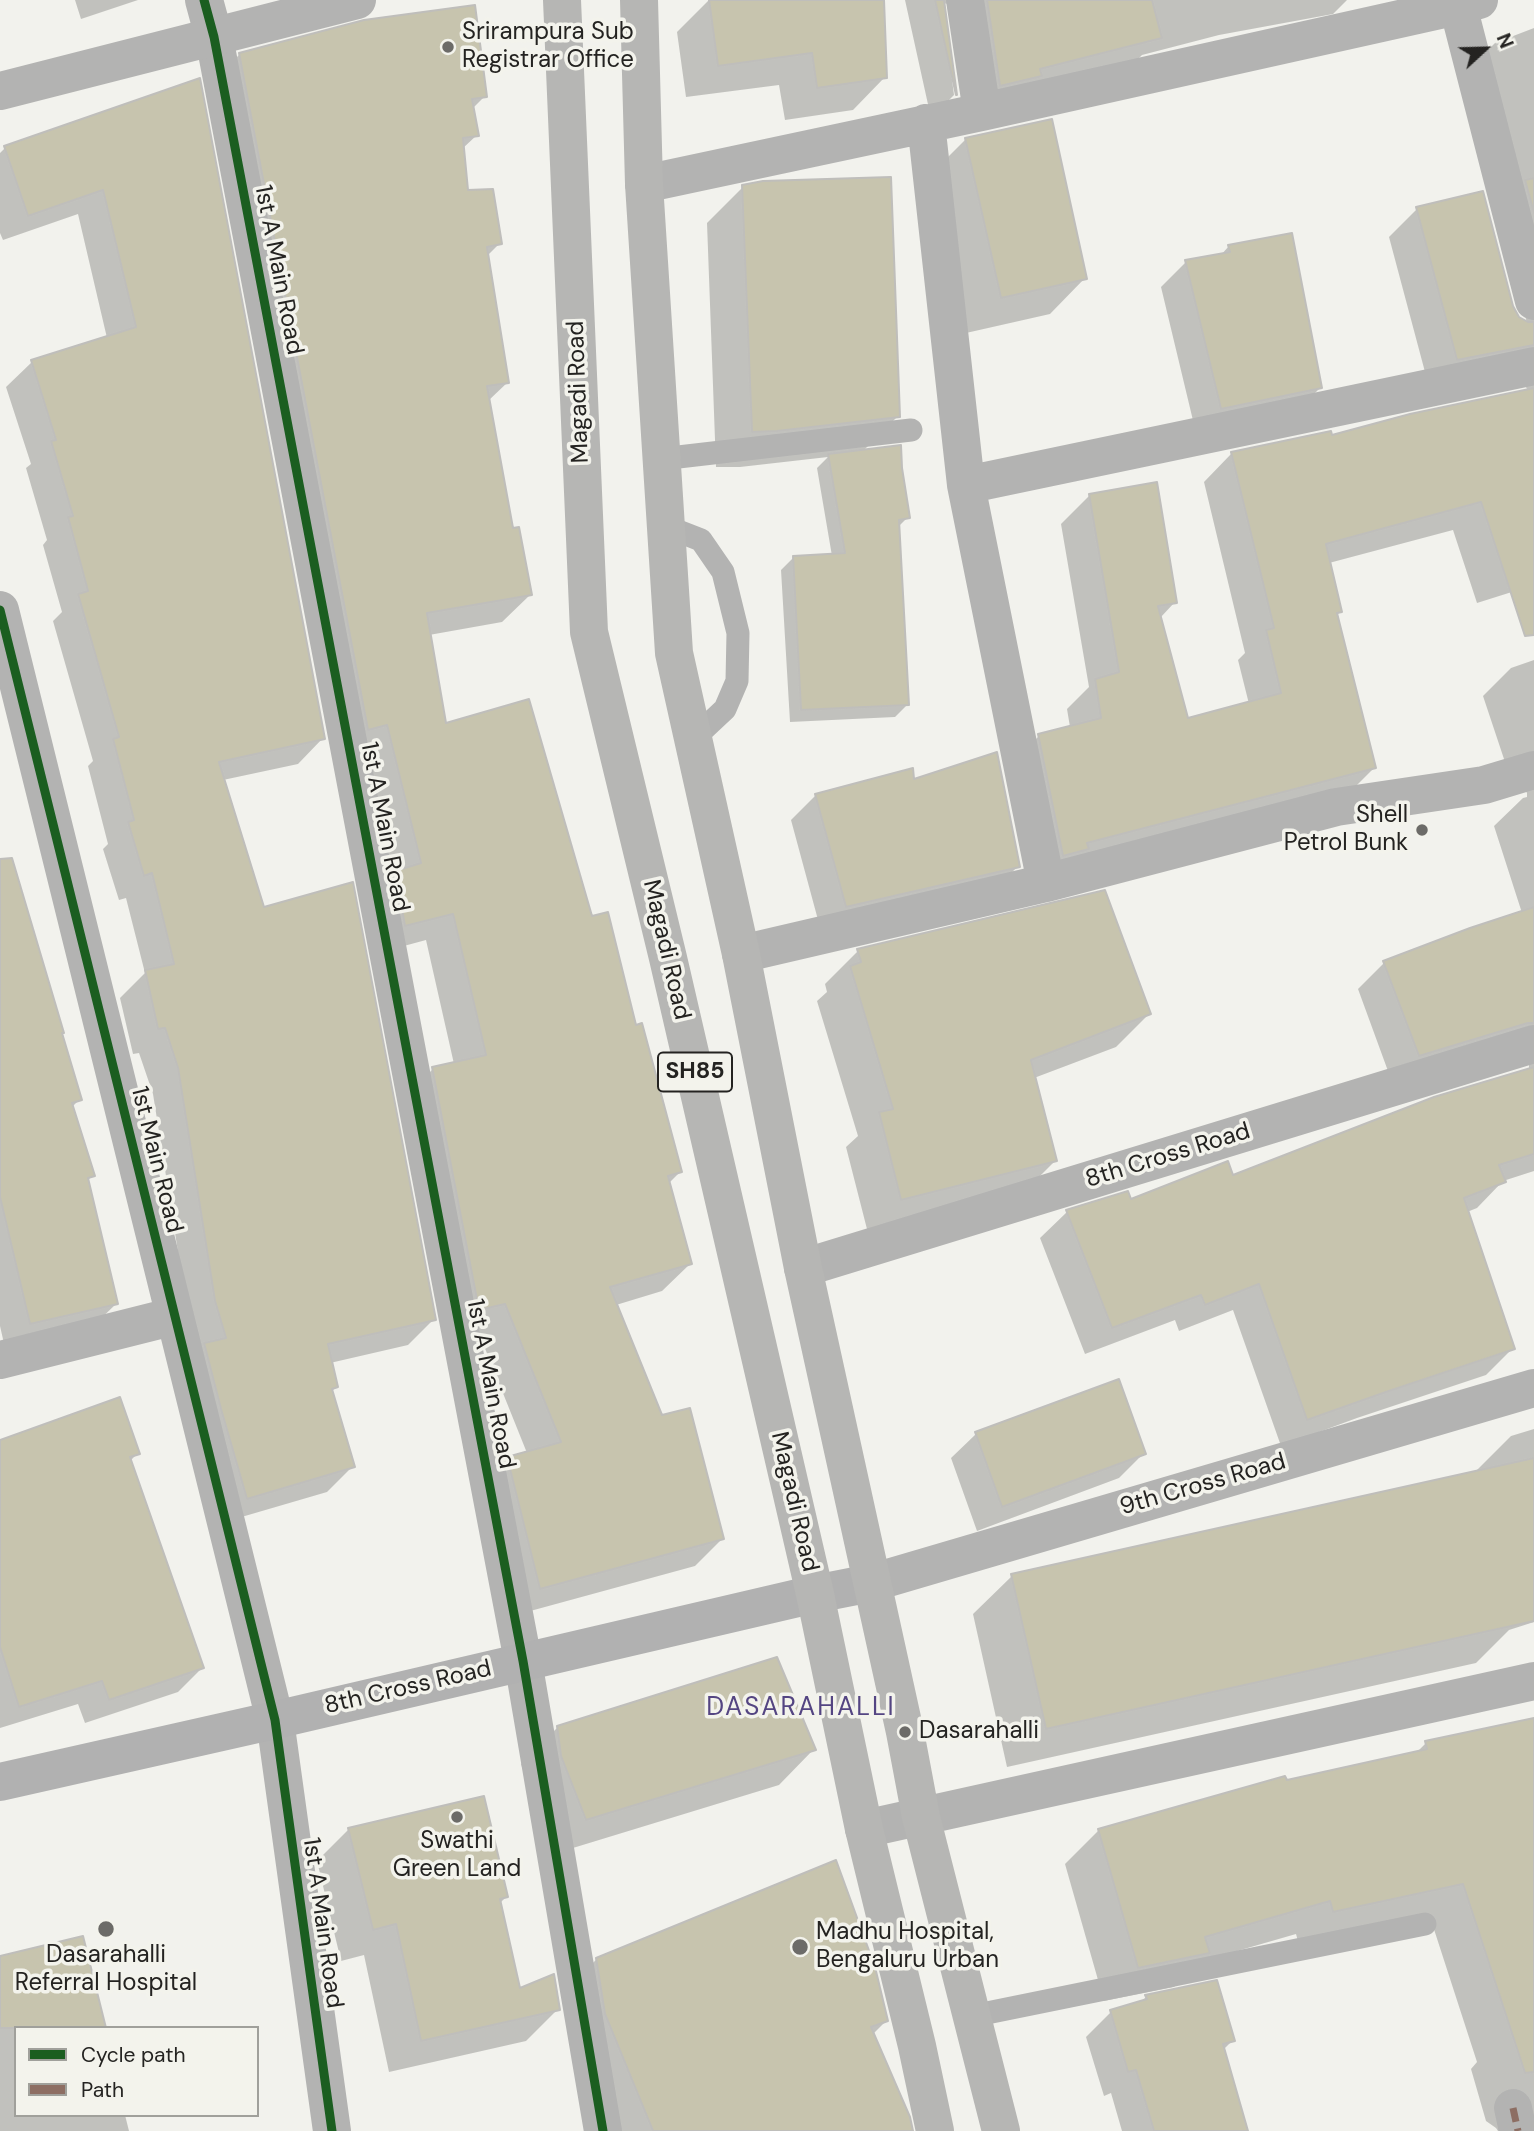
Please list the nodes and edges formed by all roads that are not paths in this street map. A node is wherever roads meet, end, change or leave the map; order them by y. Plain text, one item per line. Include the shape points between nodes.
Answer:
1 (204, 0) edge
2 (358, 0) edge
3 (562, 0) edge
4 (639, 0) edge
5 (965, 0) edge
6 (1469, 3) edge
7 (214, 37) junction
8 (0, 91) edge
9 (982, 112) junction
10 (926, 123) junction
11 (1518, 164) edge
12 (644, 184) junction
13 (1534, 301) edge
14 (1534, 366) edge
15 (911, 430) dead end
16 (661, 459) junction
17 (966, 485) junction
18 (665, 526) junction
19 (0, 610) edge
20 (693, 739) junction
21 (1534, 770) edge
22 (1046, 883) junction
23 (741, 954) junction
24 (1534, 1044) edge
25 (803, 1268) junction
26 (175, 1316) junction
27 (0, 1360) edge
28 (1534, 1388) edge
29 (871, 1583) junction
30 (815, 1594) junction
31 (523, 1661) junction
32 (1534, 1681) edge
33 (275, 1720) junction
34 (0, 1782) edge
35 (921, 1817) junction
36 (864, 1829) junction
37 (1425, 1924) dead end
38 (972, 2017) junction
39 (332, 2131) edge
40 (603, 2131) edge
41 (935, 2131) edge
42 (1001, 2131) edge

1 - 7 street, 1st A Main Road
2 - 7 street
3 - 30 main road, Magadi Road / SH85 via 589,632
4 - 12 main road, SH85
5 - 9 street
6 - 9 street
6 - 11 street
7 - 8 street
7 - 31 street, 1st A Main Road
9 - 10 street
10 - 12 street
10 - 17 street
11 - 13 street
12 - 16 main road, SH85
14 - 17 street
15 - 16 lane
16 - 18 main road, SH85
17 - 22 street
18 - 20 main road, SH85 via 674,653
18 - 20 lane via 701,540 723,572 738,633 737,681 725,709
19 - 26 street, 1st Main Road
20 - 23 main road, SH85
21 - 22 street via 1484,785 1336,807
22 - 23 street
23 - 25 main road, SH85
24 - 25 street, 8th Cross Road
25 - 29 main road, SH85
26 - 27 street
26 - 33 street, 1st Main Road
28 - 29 street, 9th Cross Road
29 - 30 main road, 8th Cross Road
29 - 35 main road, SH85
30 - 31 main road, 8th Cross Road
30 - 36 main road, Magadi Road / SH85
31 - 33 main road, 8th Cross Road
31 - 40 street, 1st A Main Road
32 - 35 street
33 - 34 main road, 8th Cross Road
33 - 39 street, 1st A Main Road
35 - 36 street
35 - 38 main road, SH85
36 - 41 main road, Magadi Road / SH85
37 - 38 lane
38 - 42 main road, SH85

